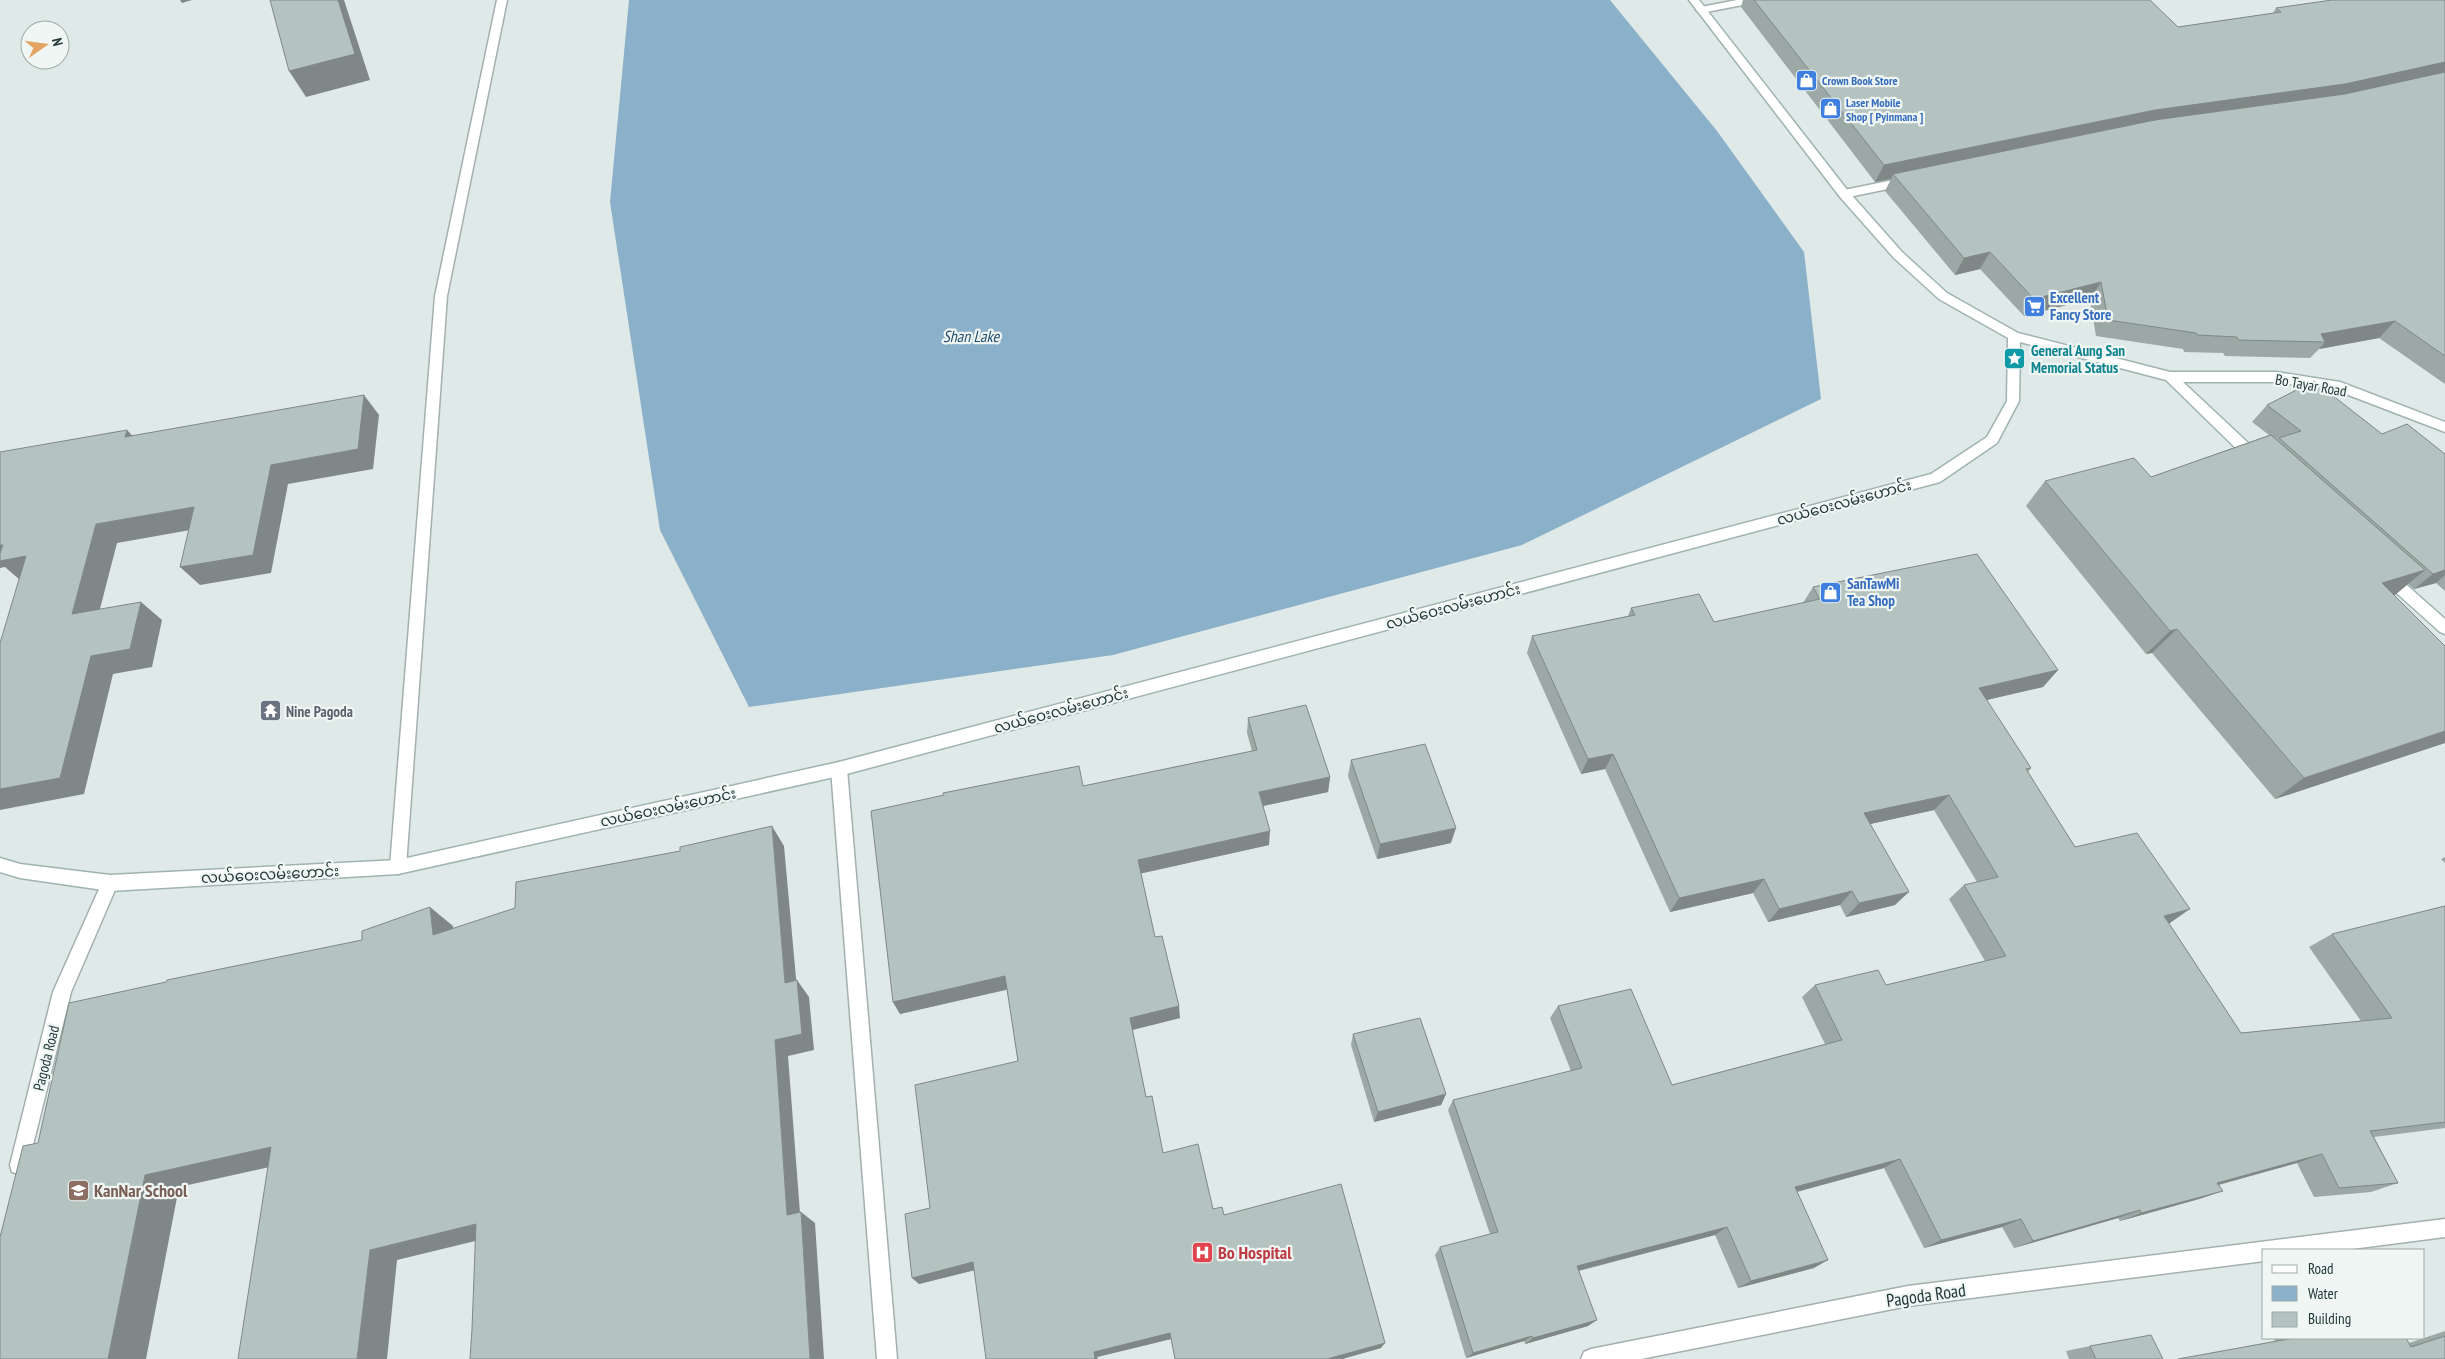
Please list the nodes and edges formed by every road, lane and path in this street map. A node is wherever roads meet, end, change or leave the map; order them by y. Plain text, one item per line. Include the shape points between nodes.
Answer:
1 (502, 0) edge
2 (1694, 0) edge
3 (1753, 0) edge
4 (1701, 10) junction
5 (1921, 178) edge
6 (1844, 194) junction
7 (2014, 336) junction
8 (2170, 377) junction
9 (2445, 427) edge
10 (2263, 466) edge
11 (2380, 570) edge
12 (2445, 628) edge
13 (839, 769) junction
14 (0, 865) edge
15 (398, 867) junction
16 (110, 883) junction
17 (14, 1182) edge
18 (2445, 1228) edge
19 (2278, 1249) edge
20 (2262, 1251) edge
21 (887, 1359) edge
22 (1591, 1359) edge

1 - 15 street via 441,296
2 - 4 street
3 - 4 street
4 - 6 street
5 - 6 street
6 - 7 street via 1898,255 1943,296
7 - 8 street
7 - 13 street, လယ်ဝေးလမ်းဟောင်း via 2013,401 1992,440 1936,478
8 - 9 street, Bo Tayar Road via 2276,377 2340,387
8 - 10 street
11 - 12 street
13 - 15 street, လယ်ဝေးလမ်းဟောင်း
13 - 21 street
14 - 16 street, လယ်ဝေးလမ်းဟောင်း via 20,871
15 - 16 street, လယ်ဝေးလမ်းဟောင်း
16 - 17 street, Pagoda Road via 62,992
18 - 19 street
20 - 22 street, Pagoda Road via 1908,1296

